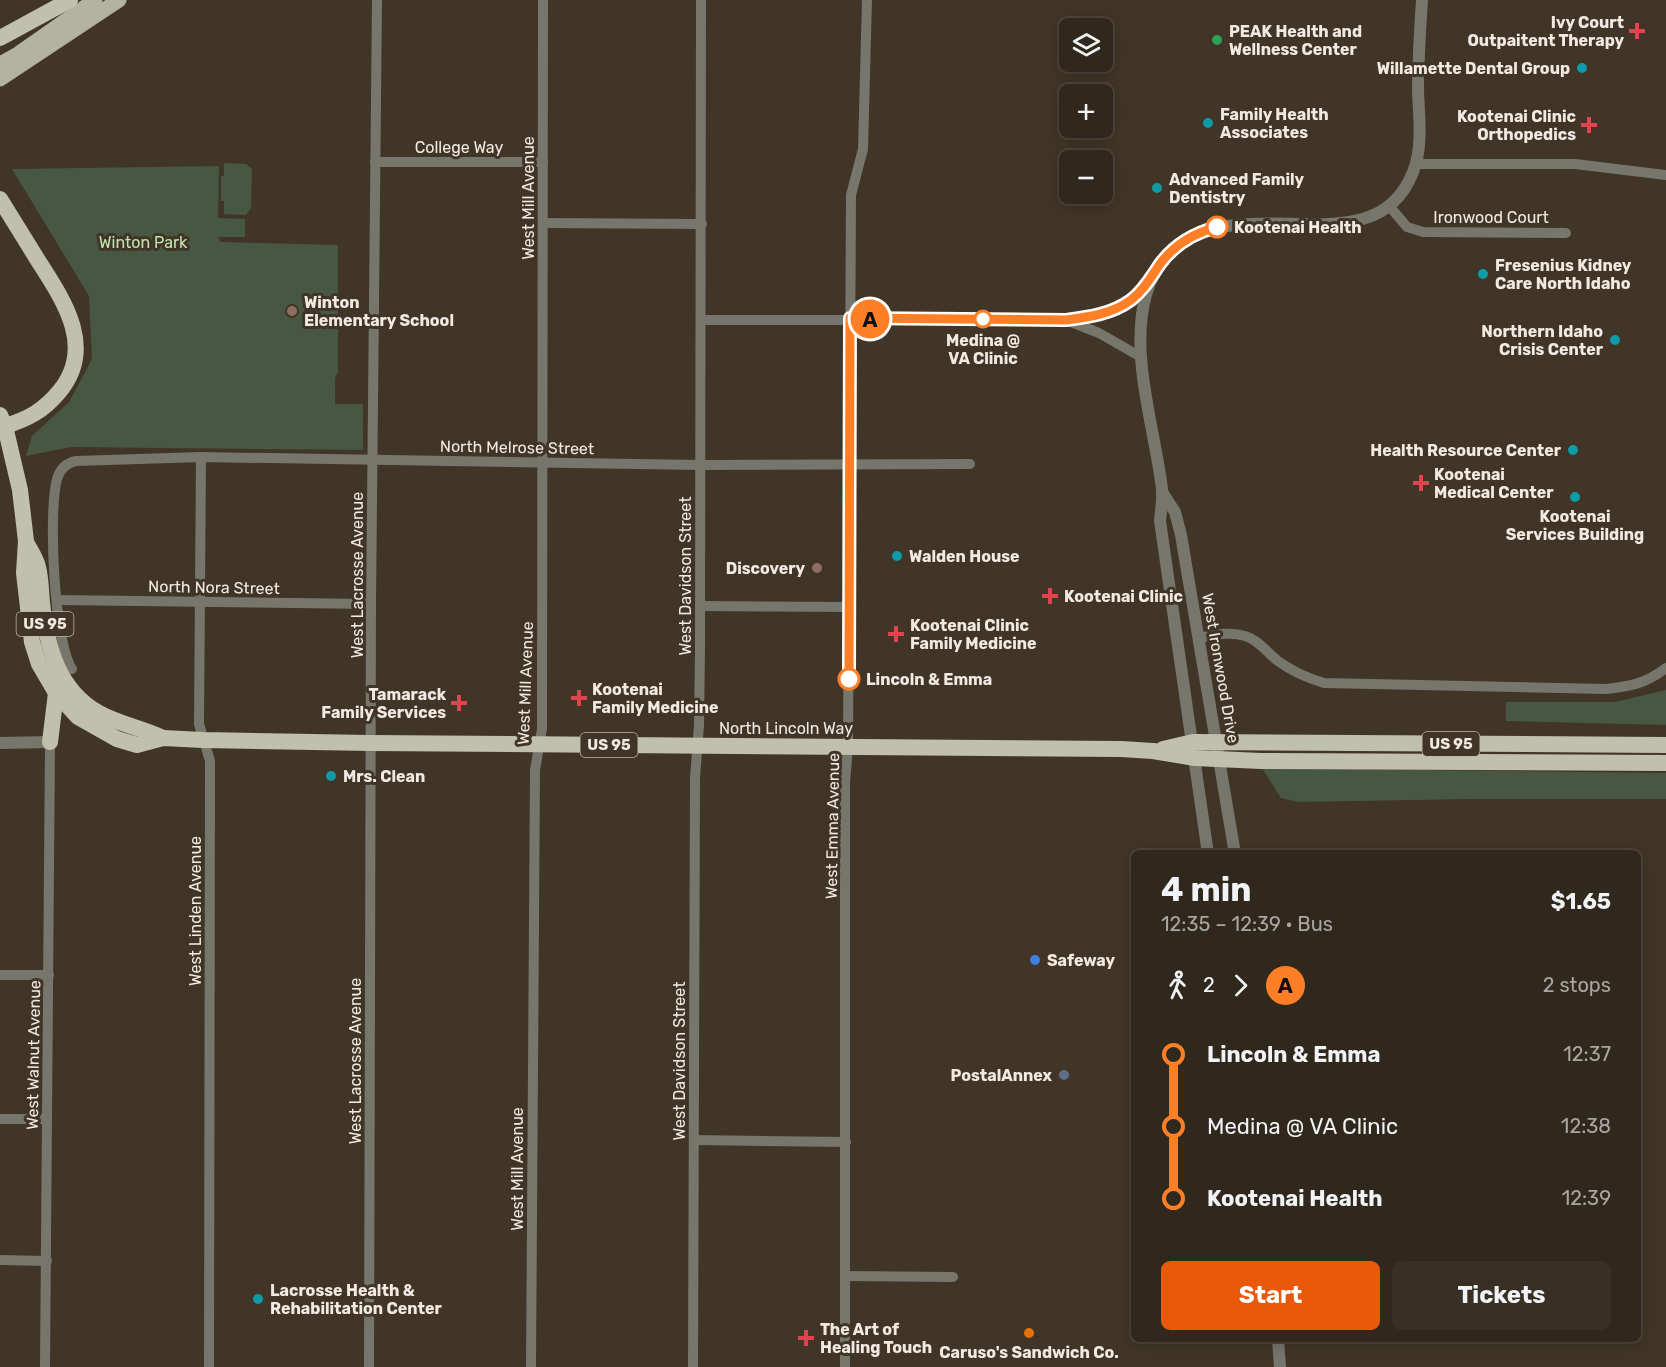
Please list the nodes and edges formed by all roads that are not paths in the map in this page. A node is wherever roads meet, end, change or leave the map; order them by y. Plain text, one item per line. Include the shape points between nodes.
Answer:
1 (70, 0) edge
2 (95, 0) edge
3 (119, 0) edge
4 (377, 0) edge
5 (543, 0) edge
6 (701, 0) edge
7 (867, 0) edge
8 (1422, 0) edge
9 (0, 38) edge
10 (0, 64) edge
11 (0, 79) edge
12 (375, 162) junction
13 (543, 162) junction
14 (1416, 164) junction
15 (1666, 175) edge
16 (0, 199) edge
17 (1389, 207) junction
18 (543, 223) junction
19 (702, 224) junction
20 (1566, 233) dead end
21 (1152, 279) junction
22 (850, 318) junction
23 (702, 320) junction
24 (1066, 320) junction
25 (1141, 357) junction
26 (2, 420) edge
27 (201, 457) junction
28 (372, 459) junction
29 (542, 463) junction
30 (970, 464) dead end
31 (701, 465) junction
32 (850, 466) junction
33 (1162, 492) junction
34 (26, 541) junction
35 (57, 600) junction
36 (199, 602) junction
37 (371, 603) junction
38 (700, 606) junction
39 (849, 606) junction
40 (1199, 638) junction
41 (1666, 668) edge
42 (72, 669) dead end
43 (56, 693) junction
44 (86, 723) junction
45 (164, 738) junction
46 (203, 740) junction
47 (50, 742) junction
48 (370, 742) junction
49 (1217, 742) junction
50 (0, 743) edge
51 (539, 744) junction
52 (698, 745) junction
53 (1666, 745) edge
54 (848, 746) junction
55 (1194, 750) junction
56 (1220, 760) junction
57 (1666, 763) edge
58 (1208, 850) edge
59 (1234, 850) edge
60 (0, 975) edge
61 (49, 975) junction
62 (0, 1119) edge
63 (47, 1119) junction
64 (694, 1140) junction
65 (846, 1142) junction
66 (0, 1260) edge
67 (47, 1261) junction
68 (846, 1276) junction
69 (953, 1277) dead end
70 (1278, 1342) edge
71 (45, 1367) edge
72 (209, 1367) edge
73 (369, 1367) edge
74 (531, 1367) edge
75 (693, 1367) edge
76 (845, 1367) edge
77 (1280, 1367) edge

1 - 9 highway
2 - 10 main road
3 - 11 main road
4 - 12 street, West Lacrosse Avenue
5 - 13 street, West Mill Avenue
6 - 19 street, West Davidson Street
7 - 22 street, West Emma Avenue via 863,149 851,195
8 - 14 street, West Ironwood Drive
12 - 13 street, College Way
12 - 28 street, West Lacrosse Avenue
13 - 18 street, West Mill Avenue
14 - 15 street via 1575,165
14 - 17 street, West Ironwood Drive via 1408,184
16 - 26 highway via 65,304 75,341 71,370 63,387 27,419
17 - 20 street, Ironwood Court via 1407,227 1423,232
17 - 21 street, West Ironwood Drive via 1382,213 1344,224 1241,223 1215,227 1176,247
18 - 19 street
18 - 29 street, West Mill Avenue
19 - 23 street, West Davidson Street
21 - 24 street via 1132,299 1112,311
21 - 25 street, West Ironwood Drive via 1141,318
22 - 23 street
22 - 24 street
22 - 32 street, West Emma Avenue
23 - 31 street, West Davidson Street
24 - 25 street
25 - 33 street, West Ironwood Drive
26 - 34 highway, US 95 via 20,490
27 - 28 street, North Melrose Street
27 - 35 street, North Melrose Street via 75,460 66,465 56,490
27 - 36 street, West Linden Avenue
28 - 29 street, North Melrose Street
28 - 37 street, West Lacrosse Avenue
29 - 31 street, North Melrose Street
29 - 51 street, West Mill Avenue
30 - 32 street, North Melrose Street
31 - 32 street, North Melrose Street
31 - 38 street, West Davidson Street
32 - 39 street, West Emma Avenue
33 - 40 street, West Ironwood Drive via 1175,512 1181,535
33 - 55 street, West Ironwood Drive via 1160,521
34 - 43 highway, US 95 via 24,573 32,642 39,664
34 - 45 highway, US 95 via 38,566 46,633 65,681 97,712
35 - 36 street, North Nora Street
35 - 42 street via 64,654
36 - 37 street, North Nora Street
36 - 46 street, West Linden Avenue via 199,724
37 - 48 street, West Lacrosse Avenue
38 - 39 street
38 - 52 street, West Davidson Street
39 - 54 street, West Emma Avenue
40 - 41 street via 1234,633 1247,636 1292,671 1324,683 1606,689 1642,683
40 - 49 street, West Ironwood Drive
43 - 44 highway, US 95
43 - 47 highway
44 - 45 highway, US 95 via 137,745
44 - 47 highway via 67,727
45 - 46 highway, US 95
46 - 48 highway, North Lincoln Way / US 95
46 - 72 street, West Linden Avenue via 210,761
47 - 50 street
47 - 61 street, West Walnut Avenue
48 - 51 highway, North Lincoln Way / US 95
48 - 73 street, West Lacrosse Avenue
49 - 53 highway, US 95
49 - 55 highway, US 95
49 - 56 street, West Ironwood Drive
51 - 52 highway, North Lincoln Way / US 95
51 - 74 street, West Mill Avenue via 535,770
52 - 54 highway, North Lincoln Way / US 95
52 - 64 street, West Davidson Street
54 - 55 highway, North Lincoln Way / US 95
54 - 65 street, West Emma Avenue
55 - 56 highway, US 95
55 - 58 street, West Ironwood Drive
56 - 57 highway, US 95
56 - 59 street, West Ironwood Drive
60 - 61 street
61 - 63 street, West Walnut Avenue
62 - 63 street
63 - 67 street, West Walnut Avenue
64 - 65 street
64 - 75 street, West Davidson Street
65 - 68 street, West Emma Avenue
66 - 67 street
67 - 71 street, West Walnut Avenue
68 - 69 street
68 - 76 street, West Emma Avenue
70 - 77 street

